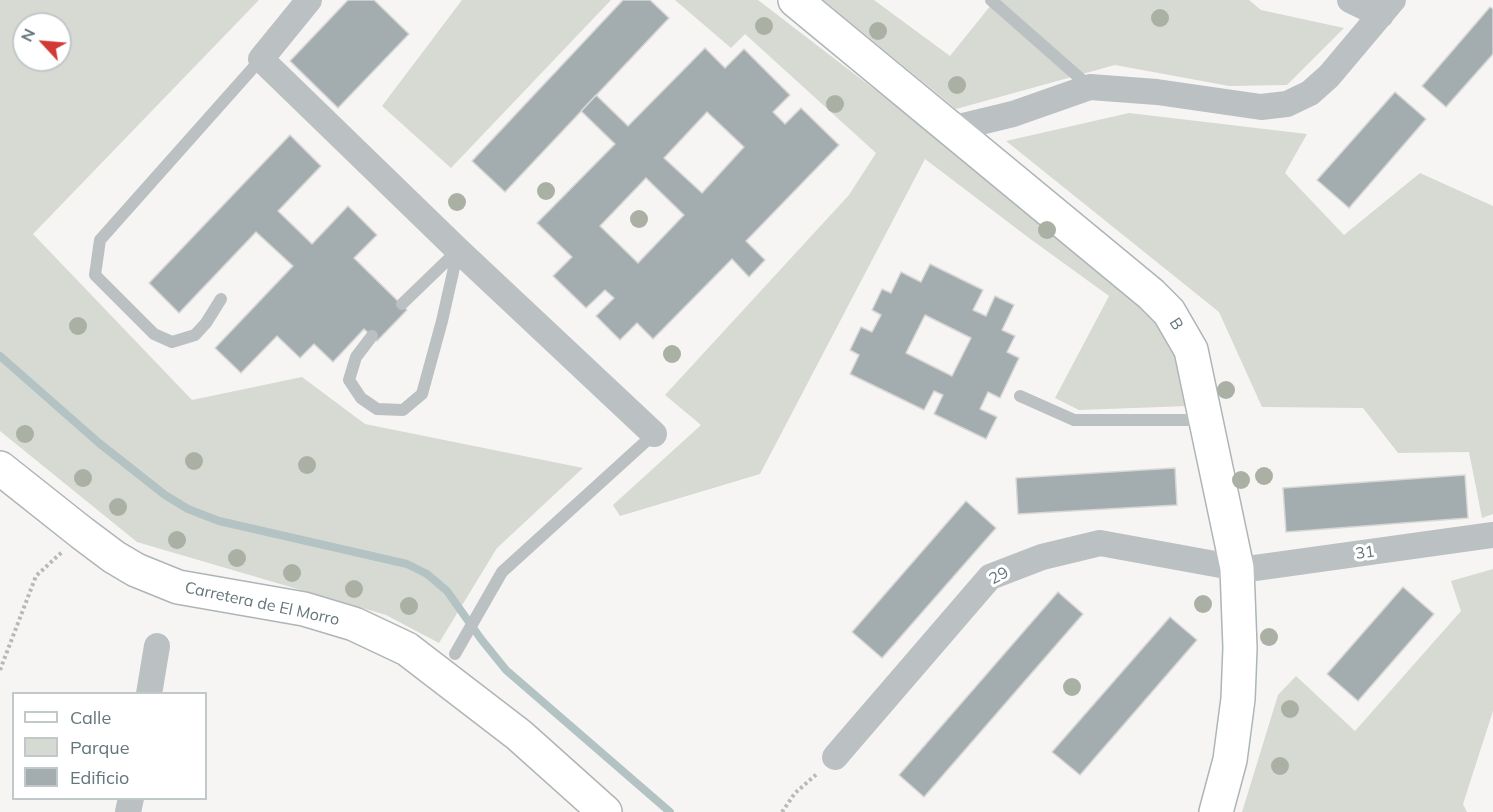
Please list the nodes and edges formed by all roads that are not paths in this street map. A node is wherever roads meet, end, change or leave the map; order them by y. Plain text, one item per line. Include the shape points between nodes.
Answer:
1 (309, 0) edge
2 (795, 0) edge
3 (991, 0) edge
4 (1350, 0) edge
5 (1387, 7) edge
6 (261, 59) junction
7 (1090, 87) junction
8 (951, 129) junction
9 (458, 250) junction
10 (220, 299) dead end
11 (402, 304) dead end
12 (372, 336) dead end
13 (1020, 396) dead end
14 (1205, 420) junction
15 (654, 434) joint
16 (0, 468) edge
17 (1493, 535) edge
18 (1237, 568) junction
19 (156, 646) dead end
20 (455, 654) dead end
21 (149, 692) edge
22 (835, 757) road end
23 (605, 812) edge
24 (1216, 812) edge

1 - 6 street
2 - 8 street, B
3 - 7 lane
4 - 5 street
5 - 7 street via 1329,76 1310,93 1287,104 1261,107
6 - 9 street
6 - 10 lane via 100,240 96,275 154,334 172,342 195,335
7 - 8 street via 1013,114
8 - 14 street, B via 1169,312 1191,350
9 - 11 lane
9 - 12 lane via 422,394 403,410 378,409 361,398 349,380 356,357
9 - 15 street
13 - 14 lane via 1074,420
14 - 18 street, B
15 - 20 lane via 502,572
16 - 23 street, Carretera de El Morro via 136,570 178,587 304,609 354,624 407,649 519,735
17 - 18 street, 31
18 - 22 street, 29 via 1100,543 1041,557 990,577
18 - 24 street, B via 1238,699 1230,760
19 - 21 street

